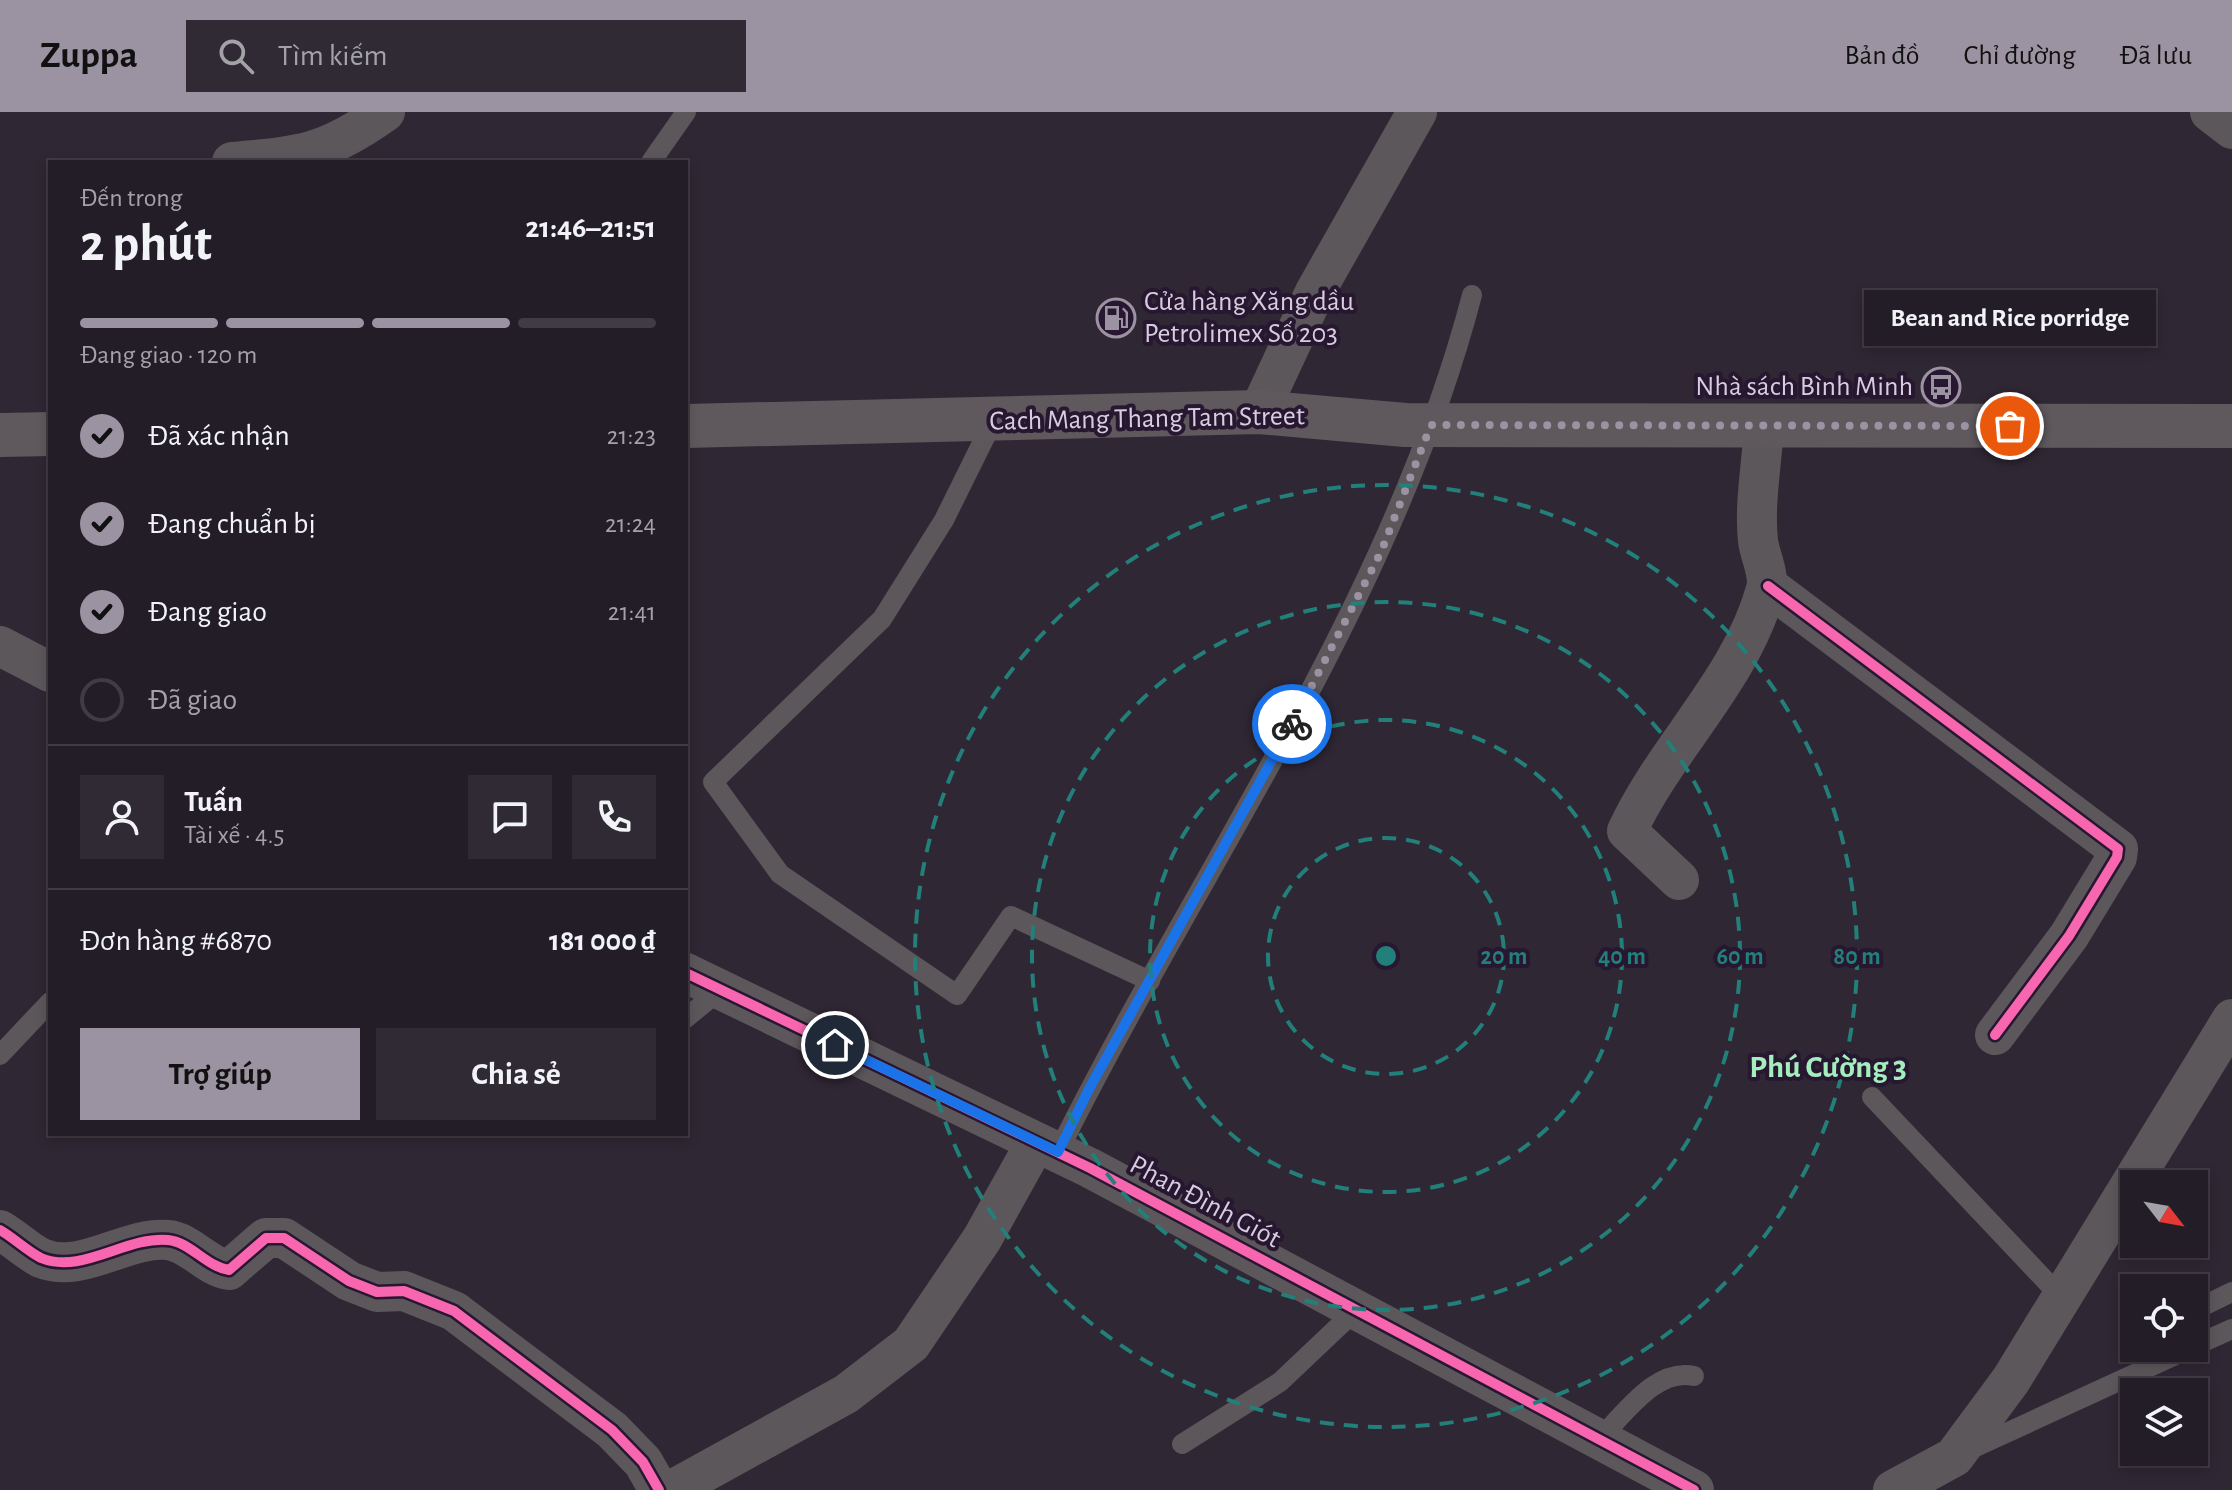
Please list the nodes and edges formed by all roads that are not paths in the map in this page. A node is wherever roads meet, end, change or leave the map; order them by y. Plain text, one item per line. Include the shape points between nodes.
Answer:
1 (385, 112) edge
2 (686, 112) edge
3 (1417, 112) edge
4 (2210, 112) edge
5 (2232, 129) edge
6 (304, 159) edge
7 (280, 160) edge
8 (652, 160) edge
9 (1472, 295) dead end
10 (1259, 412) junction
11 (993, 421) junction
12 (1431, 425) junction
13 (1764, 425) junction
14 (688, 426) edge
15 (2232, 426) edge
16 (48, 434) edge
17 (0, 435) edge
18 (1768, 586) junction
19 (4, 655) edge
20 (48, 671) edge
21 (1679, 880) dead end
22 (1150, 981) junction
23 (703, 982) edge
24 (48, 1004) edge
25 (688, 1014) edge
26 (2232, 1019) edge
27 (1995, 1035) dead end
28 (0, 1055) edge
29 (1872, 1097) dead end
30 (1047, 1147) junction
31 (0, 1230) edge
32 (2232, 1292) edge
33 (2061, 1297) junction
34 (2208, 1304) edge
35 (1356, 1310) junction
36 (2232, 1329) edge
37 (2208, 1340) edge
38 (2160, 1362) edge
39 (1694, 1376) dead end
40 (1599, 1439) junction
41 (1182, 1444) dead end
42 (1954, 1457) junction
43 (659, 1490) edge
44 (672, 1490) edge
45 (1694, 1490) edge
46 (1893, 1490) edge

1 - 6 street
2 - 8 lane
3 - 10 street via 1315,292
4 - 5 street
6 - 7 street
9 - 12 lane
10 - 11 main road, Cach Mang Thang Tam Street
10 - 12 main road, Cach Mang Thang Tam Street
11 - 14 main road, Cach Mang Thang Tam Street
11 - 22 lane via 944,520 882,619 713,782 780,874 957,995 1011,916
12 - 13 main road, Cach Mang Thang Tam Street
12 - 22 lane via 1381,552
13 - 15 main road, Cach Mang Thang Tam Street
13 - 18 street via 1758,540
16 - 17 main road
18 - 21 street via 1735,661 1667,757 1627,831
18 - 27 street via 2118,849 2069,936
19 - 20 street
22 - 30 lane
23 - 25 lane
23 - 30 street, Phan Đình Giót
24 - 28 lane
26 - 33 street
29 - 33 lane
30 - 35 street, Phan Đình Giót
30 - 44 street via 911,1344 846,1394
31 - 43 street via 39,1257 58,1263 173,1240 229,1270 266,1238 284,1238 349,1281 377,1292 404,1291 454,1311 612,1430 643,1462
32 - 34 lane
33 - 42 street via 2011,1380
35 - 40 street, Phan Đình Giót
35 - 41 lane via 1280,1382
36 - 37 lane
38 - 42 lane
39 - 40 lane via 1679,1372 1663,1377
40 - 45 street, Phan Đình Giót
42 - 46 street

